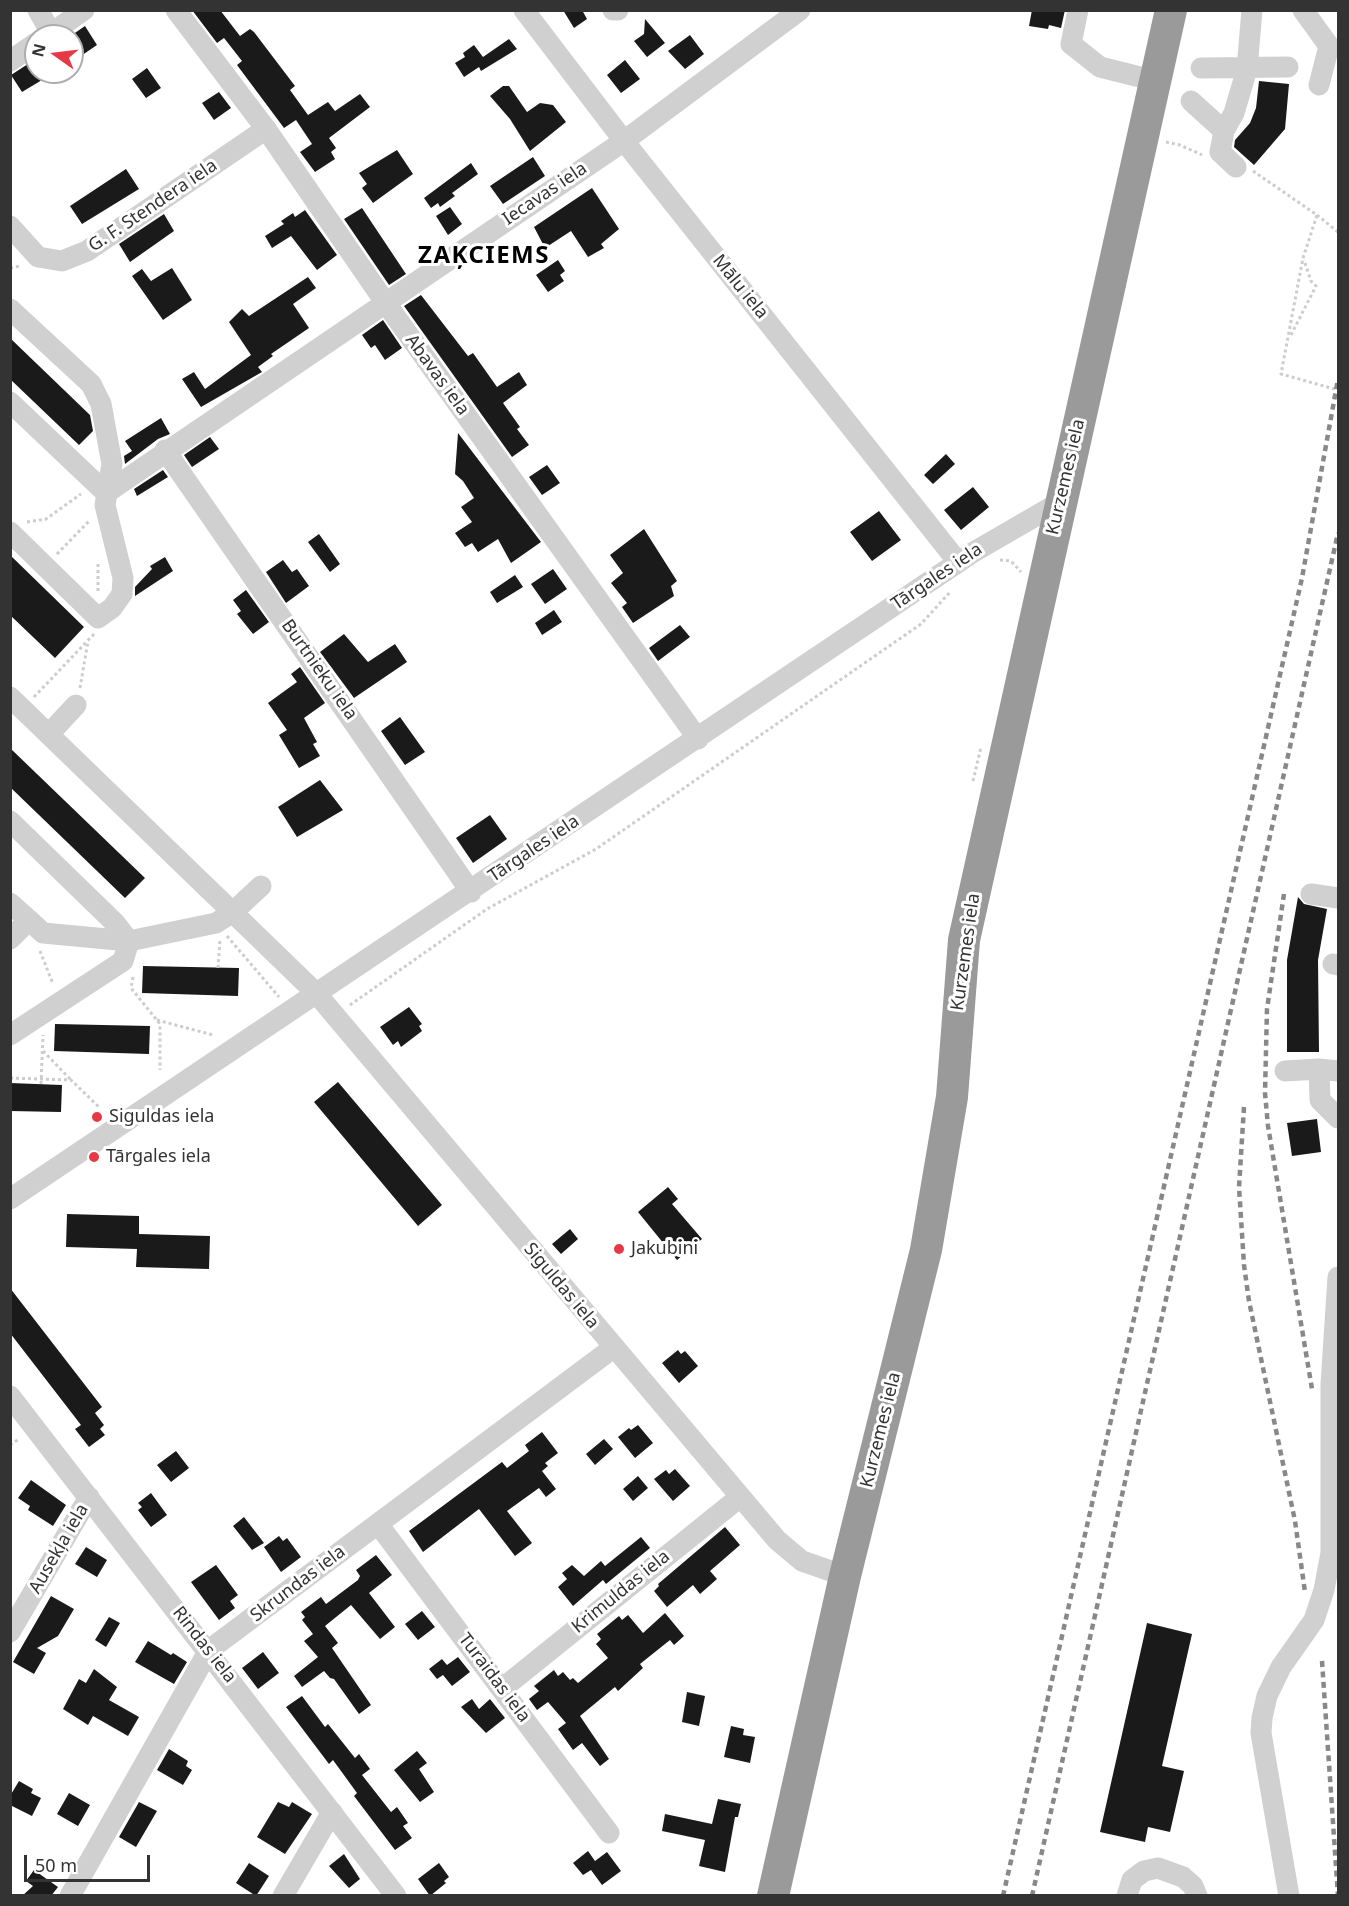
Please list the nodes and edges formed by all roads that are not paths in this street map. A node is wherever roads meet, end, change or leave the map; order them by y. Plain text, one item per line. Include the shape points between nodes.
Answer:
1 (84, 10) edge
2 (176, 10) edge
3 (524, 10) edge
4 (800, 10) edge
5 (1078, 10) edge
6 (1171, 10) edge
7 (1252, 10) edge
8 (1303, 10) edge
9 (64, 24) edge
10 (24, 52) edge
11 (10, 62) edge
12 (1288, 67) dead end
13 (1201, 68) dead end
14 (1247, 69) junction
15 (1156, 81) junction
16 (1318, 85) dead end
17 (1191, 101) dead end
18 (266, 129) junction
19 (1224, 131) junction
20 (624, 141) junction
21 (1236, 167) road end
22 (10, 226) edge
23 (385, 302) junction
24 (10, 309) edge
25 (10, 402) edge
26 (165, 450) junction
27 (102, 494) junction
28 (1060, 502) junction
29 (16, 527) edge
30 (958, 562) junction
31 (16, 702) edge
32 (76, 705) road end
33 (49, 734) junction
34 (698, 739) junction
35 (10, 821) edge
36 (261, 886) dead end
37 (471, 892) junction
38 (1311, 894) dead end
39 (1338, 898) edge
40 (10, 903) edge
41 (233, 912) junction
42 (32, 923) junction
43 (10, 939) edge
44 (129, 941) junction
45 (316, 993) junction
46 (10, 1035) edge
47 (1329, 1070) edge
48 (1285, 1071) dead end
49 (1338, 1118) edge
50 (10, 1199) edge
51 (1338, 1277) edge
52 (613, 1348) junction
53 (10, 1396) edge
54 (88, 1497) junction
55 (740, 1497) junction
56 (378, 1524) junction
57 (845, 1576) junction
58 (10, 1632) edge
59 (209, 1650) junction
60 (503, 1688) junction
61 (332, 1812) junction
62 (609, 1833) dead end
63 (70, 1896) edge
64 (283, 1896) edge
65 (396, 1896) edge
66 (773, 1896) edge
67 (1127, 1896) edge
68 (1197, 1896) edge
69 (1288, 1896) edge

1 - 9 street
2 - 18 street, Abavas iela
3 - 20 street, Mālu iela
4 - 20 street, Iecavas iela
5 - 15 street via 1071,44 1100,67
6 - 15 highway, Kurzemes iela
7 - 14 street
8 - 16 street via 1329,46
10 - 11 street
12 - 14 street
13 - 14 street
14 - 19 street via 1234,113
15 - 28 highway, Kurzemes iela
17 - 19 street
18 - 22 street, G. F. Stendera iela via 87,251 62,261 38,257
18 - 23 street, Abavas iela
19 - 21 street via 1220,152
20 - 23 street, Iecavas iela
20 - 30 street, Mālu iela
23 - 26 street, Iecavas iela
23 - 34 street, Abavas iela
24 - 27 street via 91,384 101,404 112,464
25 - 27 street
26 - 27 street, Iecavas iela
26 - 37 street, Burtnieku iela
27 - 29 street via 123,586 112,608 98,618 45,566
28 - 30 street, Tārgales iela
28 - 57 highway, Kurzemes iela via 964,940 952,1097 926,1250
30 - 34 street, Tārgales iela
31 - 33 street, Siguldas iela
32 - 33 street
33 - 41 street, Siguldas iela
34 - 37 street, Tārgales iela
35 - 44 street
36 - 41 street
37 - 45 street, Tārgales iela
38 - 39 street
40 - 42 street
41 - 44 street via 216,923
41 - 45 street, Siguldas iela
42 - 43 street
42 - 44 street via 43,933
44 - 46 street via 123,961
45 - 50 street, Tārgales iela
45 - 52 street, Siguldas iela
47 - 48 street
47 - 49 street via 1320,1100
51 - 69 street via 1331,1384 1331,1553 1314,1620 1281,1667 1262,1718 1261,1733
52 - 55 street, Siguldas iela
52 - 56 street, Skrundas iela
53 - 54 street, Rindas iela
54 - 58 street, Ausekļa iela
54 - 59 street, Rindas iela
55 - 57 street, Siguldas iela via 777,1540 802,1561
55 - 60 street, Krimuldas iela
56 - 59 street, Skrundas iela
56 - 60 street, Turaidas iela
57 - 66 highway, Kurzemes iela
59 - 61 street, Rindas iela
59 - 63 street, Skrundas iela
60 - 62 street, Turaidas iela
61 - 64 street
61 - 65 street, Rindas iela
67 - 68 street via 1132,1880 1144,1871 1158,1868 1183,1877 1194,1886

